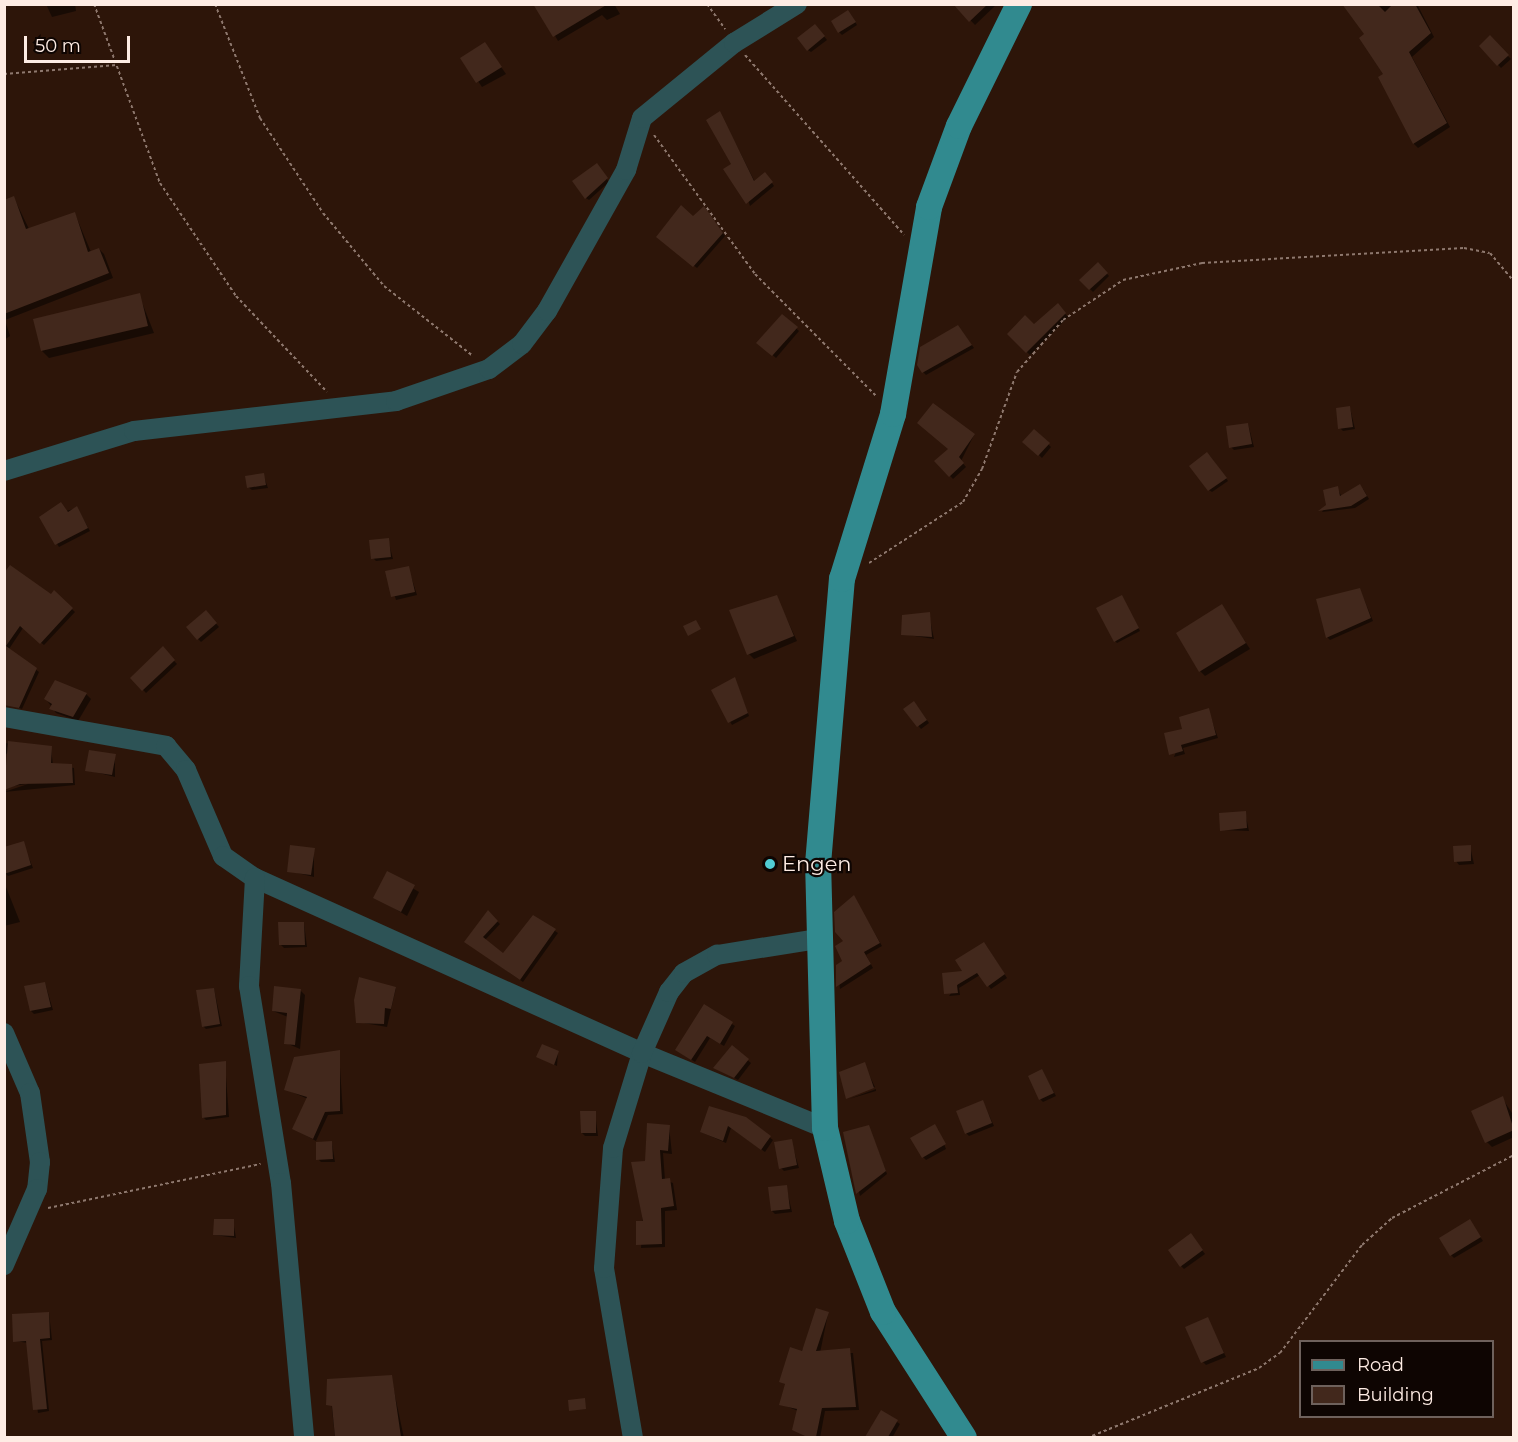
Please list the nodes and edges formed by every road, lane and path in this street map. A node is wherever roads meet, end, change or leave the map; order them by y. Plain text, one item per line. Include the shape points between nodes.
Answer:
1 (94, 4) edge
2 (215, 4) edge
3 (707, 4) edge
4 (798, 4) edge
5 (1018, 4) edge
6 (734, 43) junction
7 (117, 65) junction
8 (4, 74) edge
9 (642, 118) junction
10 (921, 253) junction
11 (1514, 282) edge
12 (489, 369) junction
13 (342, 407) junction
14 (893, 414) junction
15 (4, 471) edge
16 (842, 579) junction
17 (4, 717) edge
18 (255, 878) junction
19 (817, 939) junction
20 (4, 1033) edge
21 (642, 1053) junction
22 (825, 1128) junction
23 (1514, 1155) edge
24 (278, 1161) junction
25 (27, 1212) junction
26 (4, 1265) edge
27 (304, 1437) edge
28 (633, 1437) edge
29 (964, 1437) edge
30 (1087, 1437) edge

1 - 7 path
2 - 12 path via 260,118 323,213 384,286
3 - 6 path
4 - 6 street
5 - 10 main road via 955,136 929,207
6 - 9 street
6 - 10 path
7 - 8 path
7 - 13 path via 160,183 236,296
9 - 12 street via 626,170 547,311 522,344
9 - 14 path via 755,274
10 - 14 main road
11 - 16 path via 1490,253 1464,248 1202,263 1123,280 1063,320 1017,372 982,469 963,502
12 - 13 street via 432,393
13 - 15 street via 134,431
14 - 16 main road
16 - 19 main road
17 - 18 street via 166,746 186,770 223,856
18 - 21 street
18 - 24 street via 249,986
19 - 21 street via 717,955 684,973 669,992
19 - 22 main road
20 - 25 street via 36,1119 40,1162
21 - 22 street
21 - 28 street via 613,1148 604,1268
22 - 29 main road via 847,1221 874,1292
23 - 30 path via 1392,1218 1362,1245 1280,1353 1259,1368
24 - 25 path
24 - 27 street
25 - 26 street

